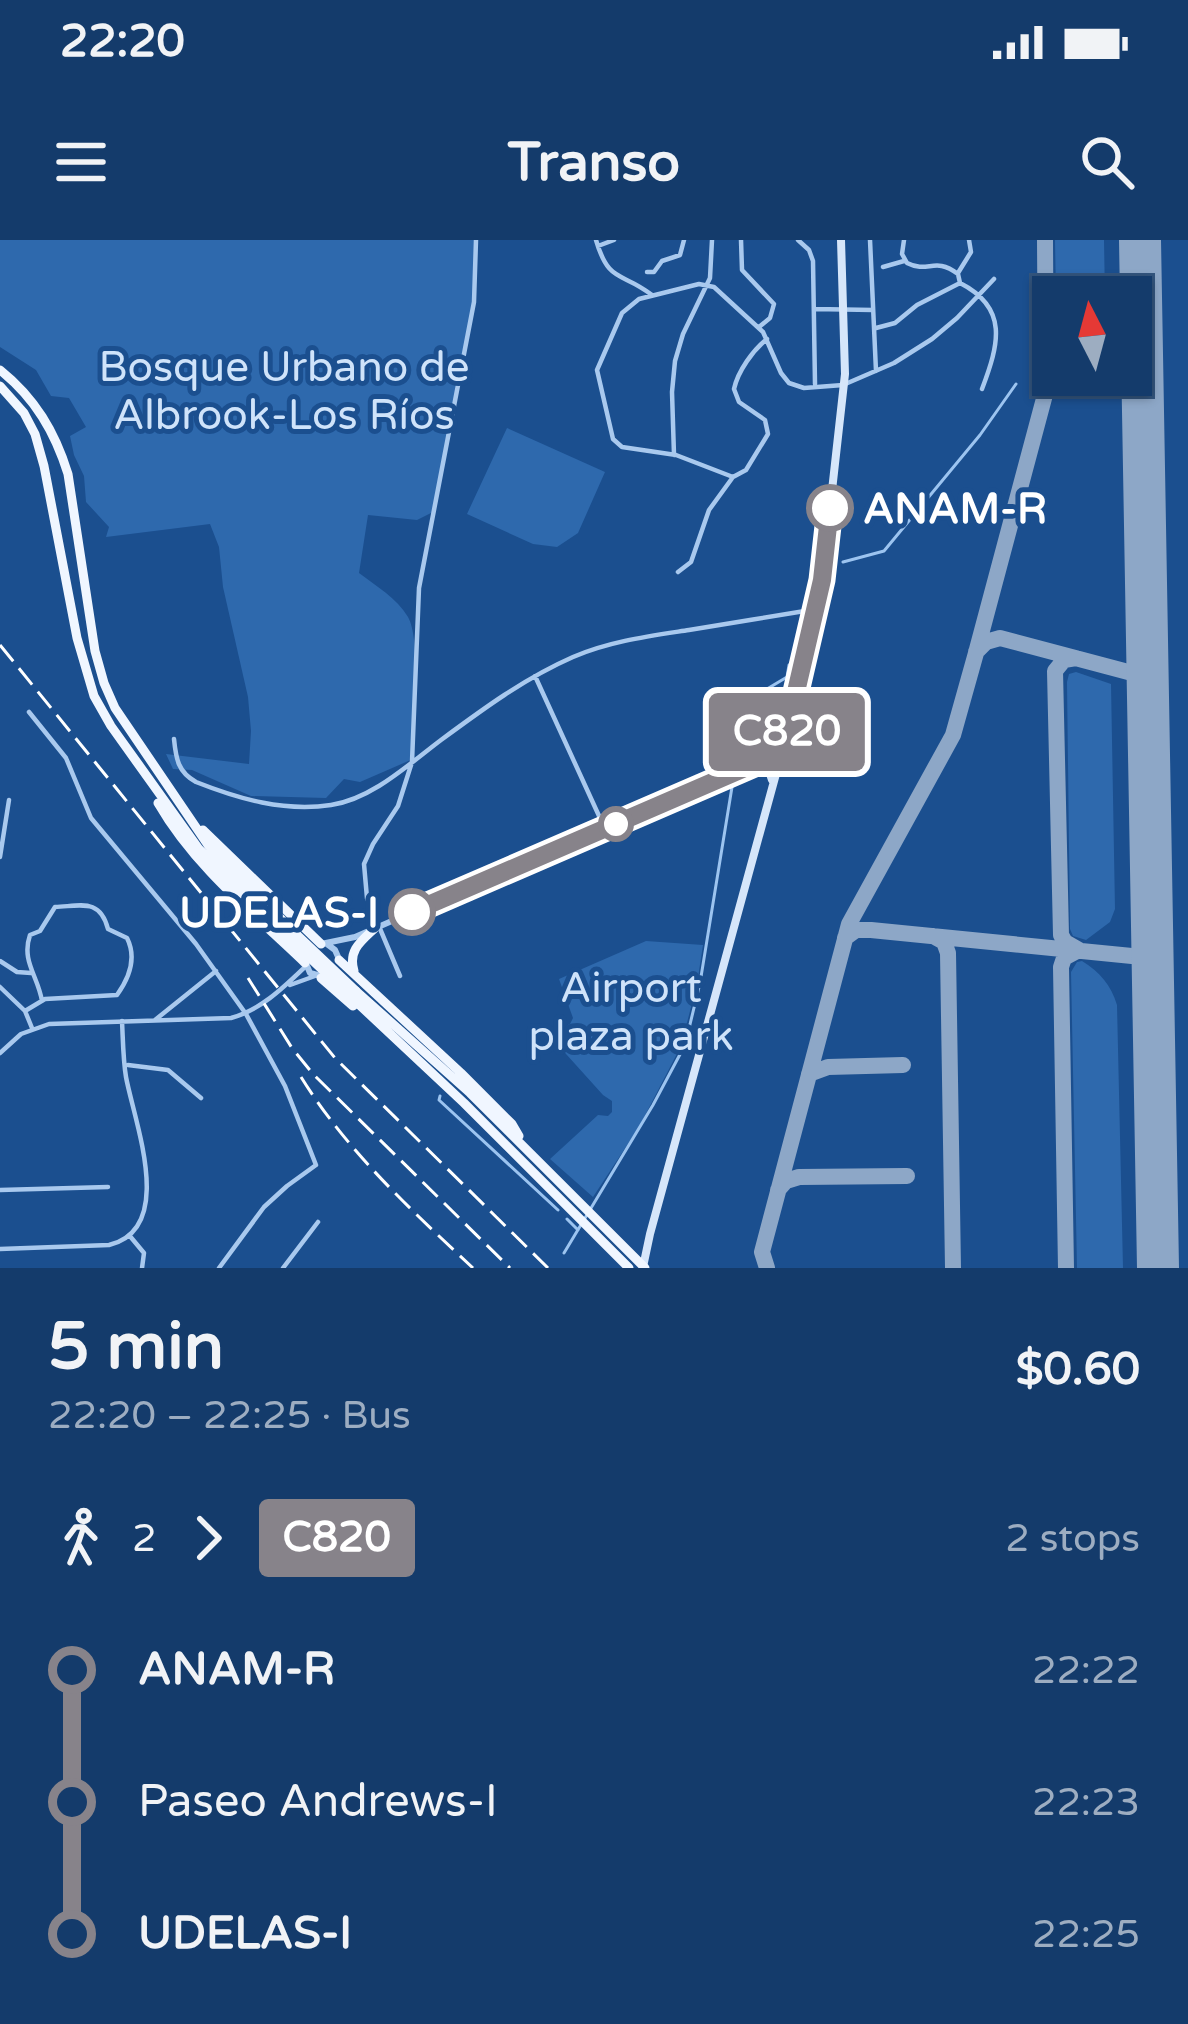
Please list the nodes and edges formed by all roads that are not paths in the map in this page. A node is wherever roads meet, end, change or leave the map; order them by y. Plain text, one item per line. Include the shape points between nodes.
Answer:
1 (476, 240) edge
2 (614, 240) edge
3 (683, 240) edge
4 (712, 240) edge
5 (742, 240) edge
6 (841, 240) edge
7 (870, 240) edge
8 (904, 240) edge
9 (969, 240) edge
10 (800, 241) edge
11 (597, 243) edge
12 (904, 261) junction
13 (883, 268) dead end
14 (647, 272) dead end
15 (958, 274) junction
16 (994, 279) dead end
17 (960, 283) junction
18 (708, 285) junction
19 (980, 294) junction
20 (652, 295) junction
21 (814, 309) junction
22 (844, 310) junction
23 (873, 310) junction
24 (759, 327) junction
25 (874, 329) junction
26 (767, 339) junction
27 (0, 370) edge
28 (876, 371) junction
29 (0, 386) edge
30 (815, 386) junction
31 (843, 386) junction
32 (982, 389) dead end
33 (674, 454) junction
34 (733, 477) junction
35 (678, 572) dead end
36 (817, 609) junction
37 (535, 676) junction
38 (28, 712) dead end
39 (175, 739) dead end
40 (782, 752) junction
41 (412, 762) junction
42 (758, 763) junction
43 (772, 781) junction
44 (9, 800) dead end
45 (605, 829) junction
46 (0, 857) edge
47 (376, 928) junction
48 (292, 934) junction
49 (355, 937) junction
50 (324, 944) junction
51 (339, 958) junction
52 (0, 961) edge
53 (306, 964) junction
54 (216, 971) junction
55 (31, 973) junction
56 (400, 976) dead end
57 (318, 977) junction
58 (0, 987) edge
59 (284, 987) junction
60 (355, 990) junction
61 (41, 1000) junction
62 (25, 1011) junction
63 (246, 1014) junction
64 (122, 1021) junction
65 (155, 1021) junction
66 (32, 1028) junction
67 (1, 1050) edge
68 (125, 1065) junction
69 (201, 1098) dead end
70 (108, 1187) dead end
71 (0, 1190) edge
72 (576, 1207) junction
73 (318, 1222) dead end
74 (603, 1233) junction
75 (650, 1234) junction
76 (129, 1235) junction
77 (621, 1245) junction
78 (0, 1250) edge
79 (142, 1268) edge
80 (219, 1268) edge
81 (283, 1268) edge
82 (629, 1268) edge
83 (644, 1268) edge

1 - 41 street via 474,302 418,588
2 - 11 street
3 - 14 street via 680,255
4 - 18 street
5 - 24 street via 741,267 774,304
6 - 22 main road
7 - 23 street
8 - 12 street
9 - 15 street
10 - 21 street via 813,258
11 - 20 street via 611,273
12 - 13 street
12 - 15 street
15 - 17 street
16 - 19 street
17 - 19 street
17 - 25 street
18 - 20 street
18 - 24 street
18 - 33 street via 675,362
19 - 28 street via 932,339
19 - 32 street via 995,337
20 - 33 street via 622,313 598,374 617,444
21 - 22 street
21 - 30 street
22 - 23 street
22 - 31 main road
23 - 25 street
24 - 26 street
25 - 28 street
26 - 30 street via 786,380
26 - 34 street via 734,389 765,420 768,434
27 - 48 main road via 35,404 61,449 95,651 115,708 208,845
28 - 31 street
29 - 48 main road via 35,434 94,696 199,849
30 - 31 street
31 - 36 main road
33 - 34 street
34 - 35 street via 705,517 691,562
36 - 37 street via 617,643
36 - 40 main road
37 - 41 street
37 - 45 street
38 - 54 street via 66,758 92,818
39 - 41 street via 188,777 245,800 292,806 346,801
40 - 42 street
40 - 43 main road
41 - 47 street via 398,806 364,864
42 - 43 main road
42 - 45 street
43 - 75 main road
44 - 46 street
45 - 47 street
47 - 49 street
47 - 56 street
47 - 60 main road via 353,952
48 - 50 main road
48 - 53 main road
48 - 60 main road, bridge
49 - 50 street
49 - 51 street
50 - 51 street
50 - 53 street via 311,948
51 - 57 street via 334,972
51 - 60 main road
52 - 55 street
53 - 57 street
53 - 59 street
54 - 63 street
54 - 65 street
55 - 61 street
55 - 61 street via 28,940 55,907 98,908 134,952 117,995
57 - 59 street
57 - 60 main road
58 - 62 street
59 - 63 street
60 - 72 main road
60 - 72 main road via 525,1147
61 - 62 street
62 - 66 street
63 - 65 street
63 - 80 street via 316,1165 264,1207
64 - 65 street
64 - 66 street
64 - 68 street
66 - 67 street
68 - 69 street via 168,1070
68 - 76 street via 146,1158 144,1211
70 - 71 street
72 - 74 main road
73 - 81 street
74 - 77 main road
74 - 82 main road
75 - 77 main road via 637,1247
75 - 83 main road
76 - 78 street via 109,1245
76 - 79 street via 144,1253
77 - 83 main road

